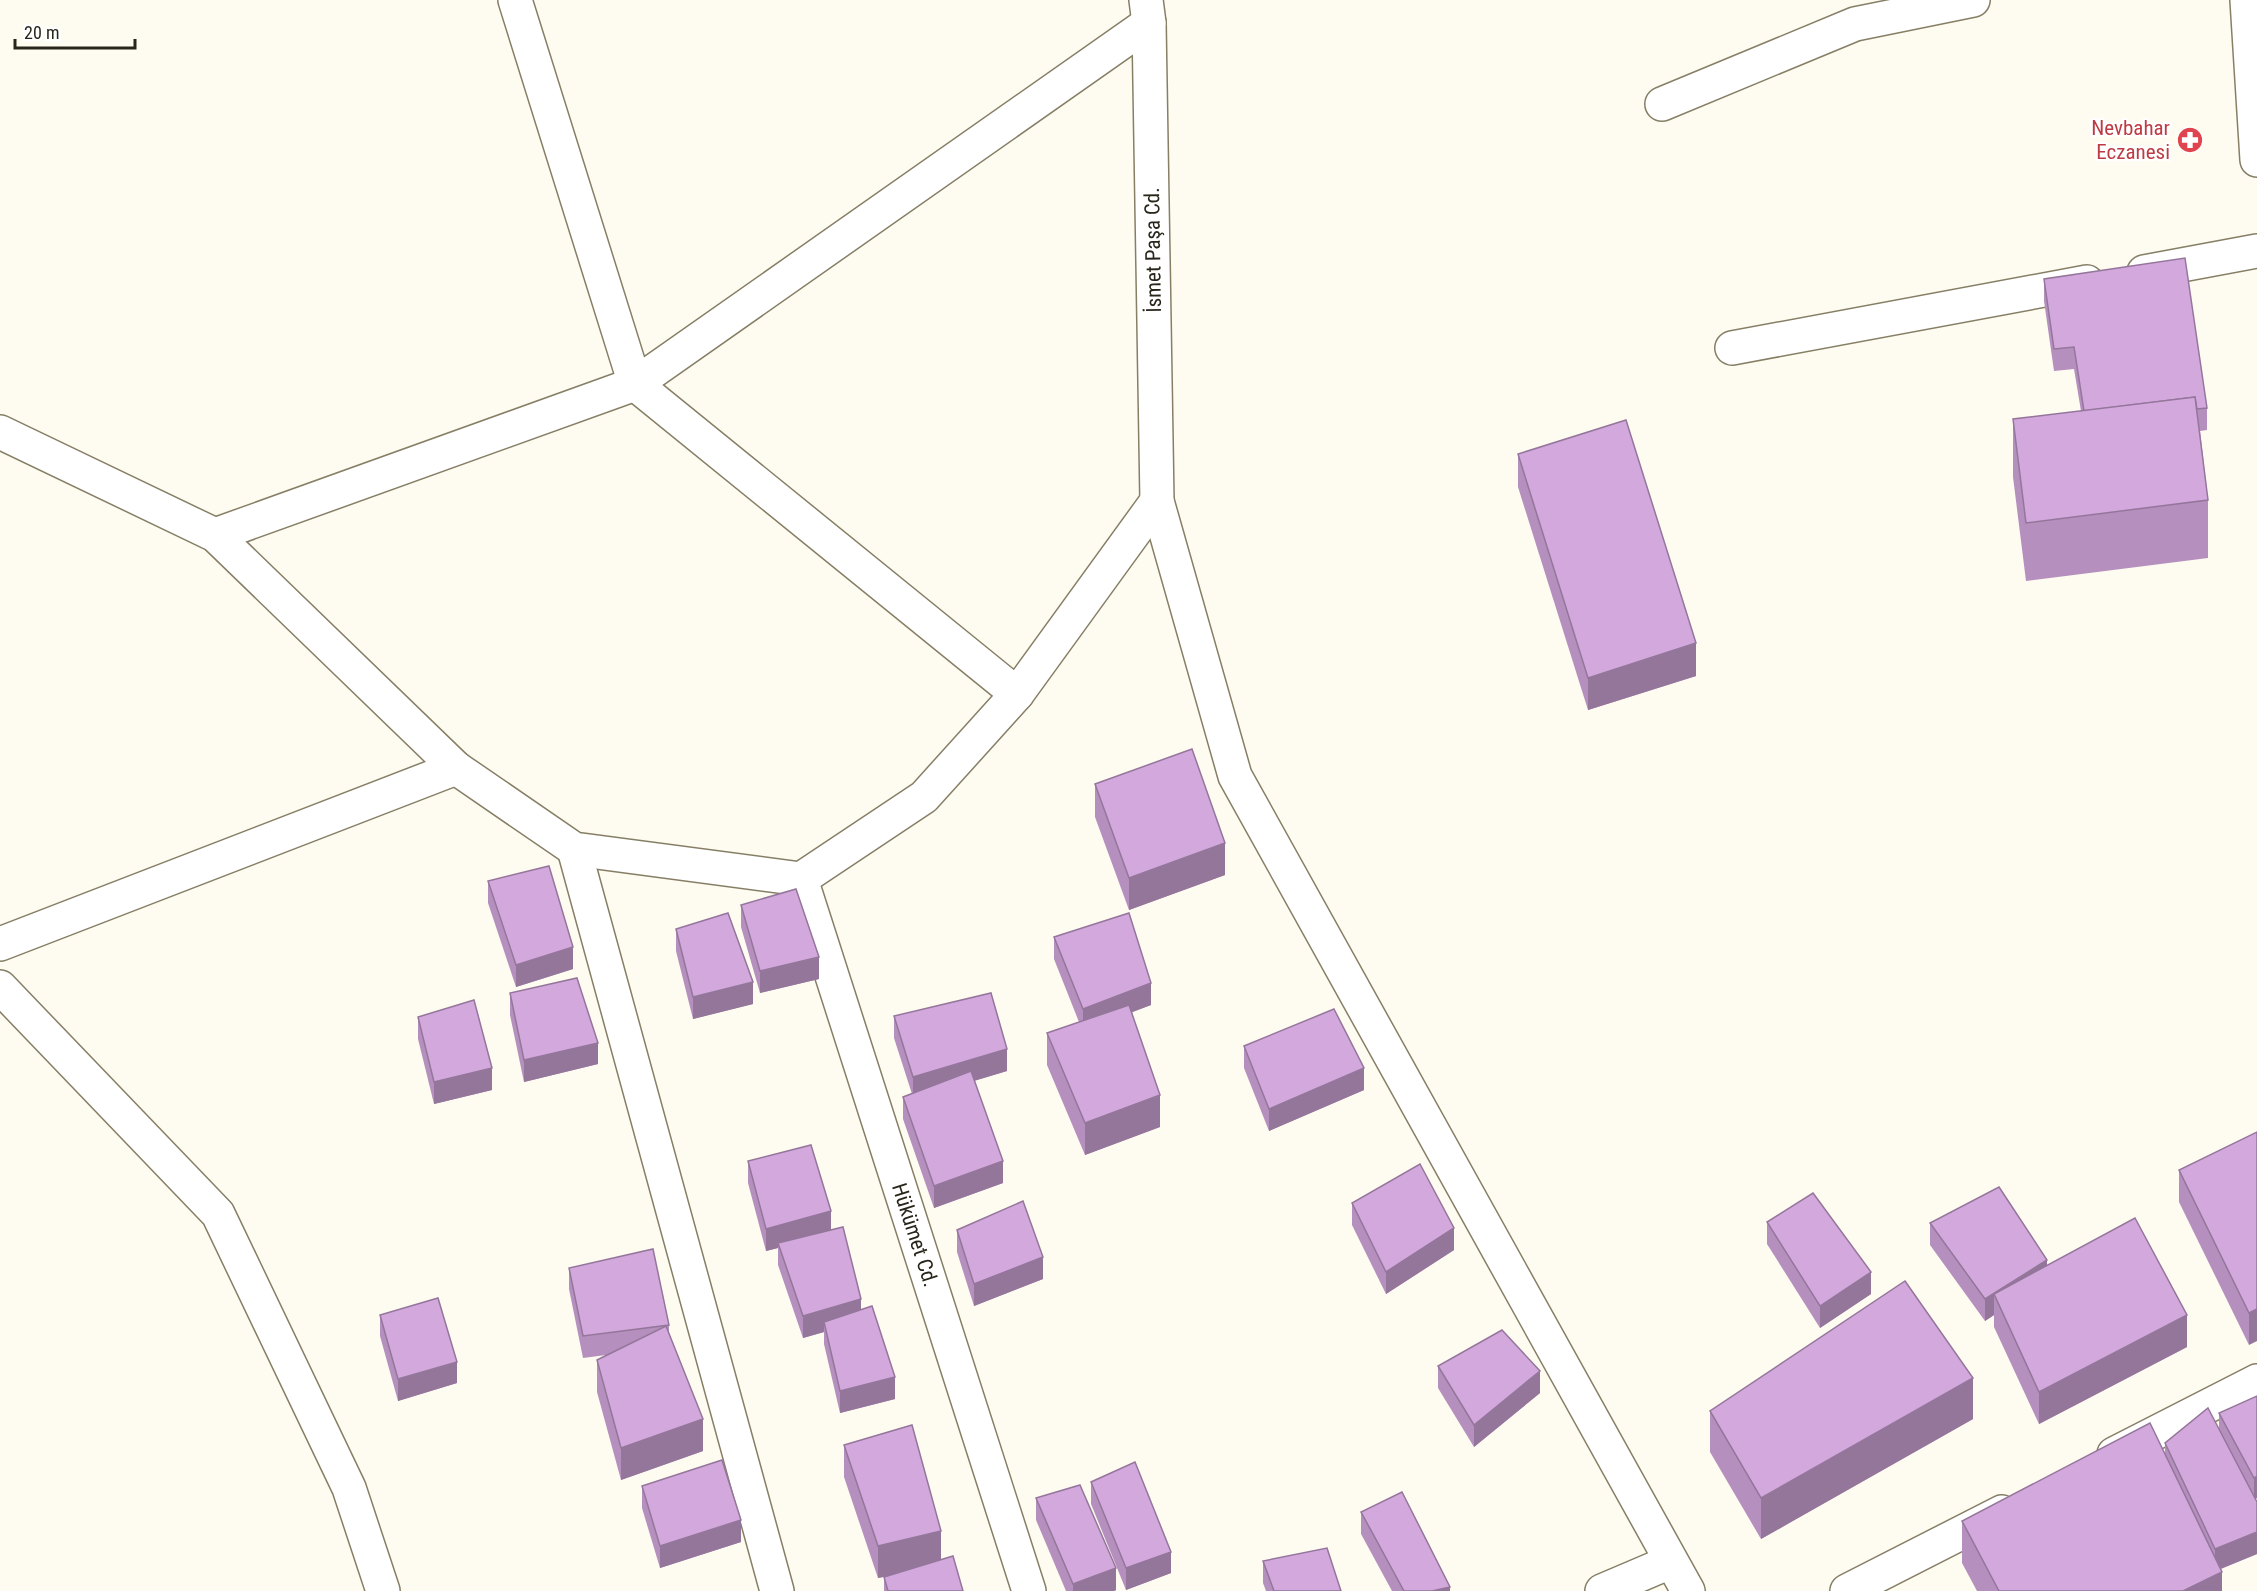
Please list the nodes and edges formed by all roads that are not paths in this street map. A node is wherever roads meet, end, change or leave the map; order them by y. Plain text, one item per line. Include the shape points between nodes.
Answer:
1 (515, 0) edge
2 (1973, 0) edge
3 (2247, 0) edge
4 (1148, 12) edge
5 (1662, 104) dead end
6 (2257, 160) edge
7 (2257, 251) edge
8 (1732, 348) dead end
9 (635, 384) junction
10 (0, 432) edge
11 (1157, 501) junction
12 (215, 535) junction
13 (1017, 694) junction
14 (456, 768) junction
15 (573, 849) junction
16 (801, 879) junction
17 (0, 944) edge
18 (0, 987) edge
19 (2257, 1381) edge
20 (2089, 1467) edge
21 (2026, 1499) edge
22 (1670, 1563) junction
23 (383, 1591) edge
24 (777, 1591) edge
25 (1029, 1591) edge
26 (1602, 1591) edge
27 (1688, 1591) edge
28 (1847, 1591) edge

1 - 9 street
2 - 5 street via 1855,24
3 - 6 street
4 - 9 street
4 - 11 street, İsmet Paşa Cd.
7 - 8 street
9 - 12 street
9 - 13 street
10 - 12 street
11 - 13 street
11 - 22 street, İsmet Paşa Cd. via 1234,776
12 - 14 street
13 - 16 street via 924,797
14 - 15 street
14 - 17 street
15 - 16 street
15 - 24 street
16 - 25 street, Hükümet Cd.
18 - 23 street via 218,1214 349,1488
19 - 20 street
21 - 28 street
22 - 26 street
22 - 27 street, İsmet Paşa Cd.

